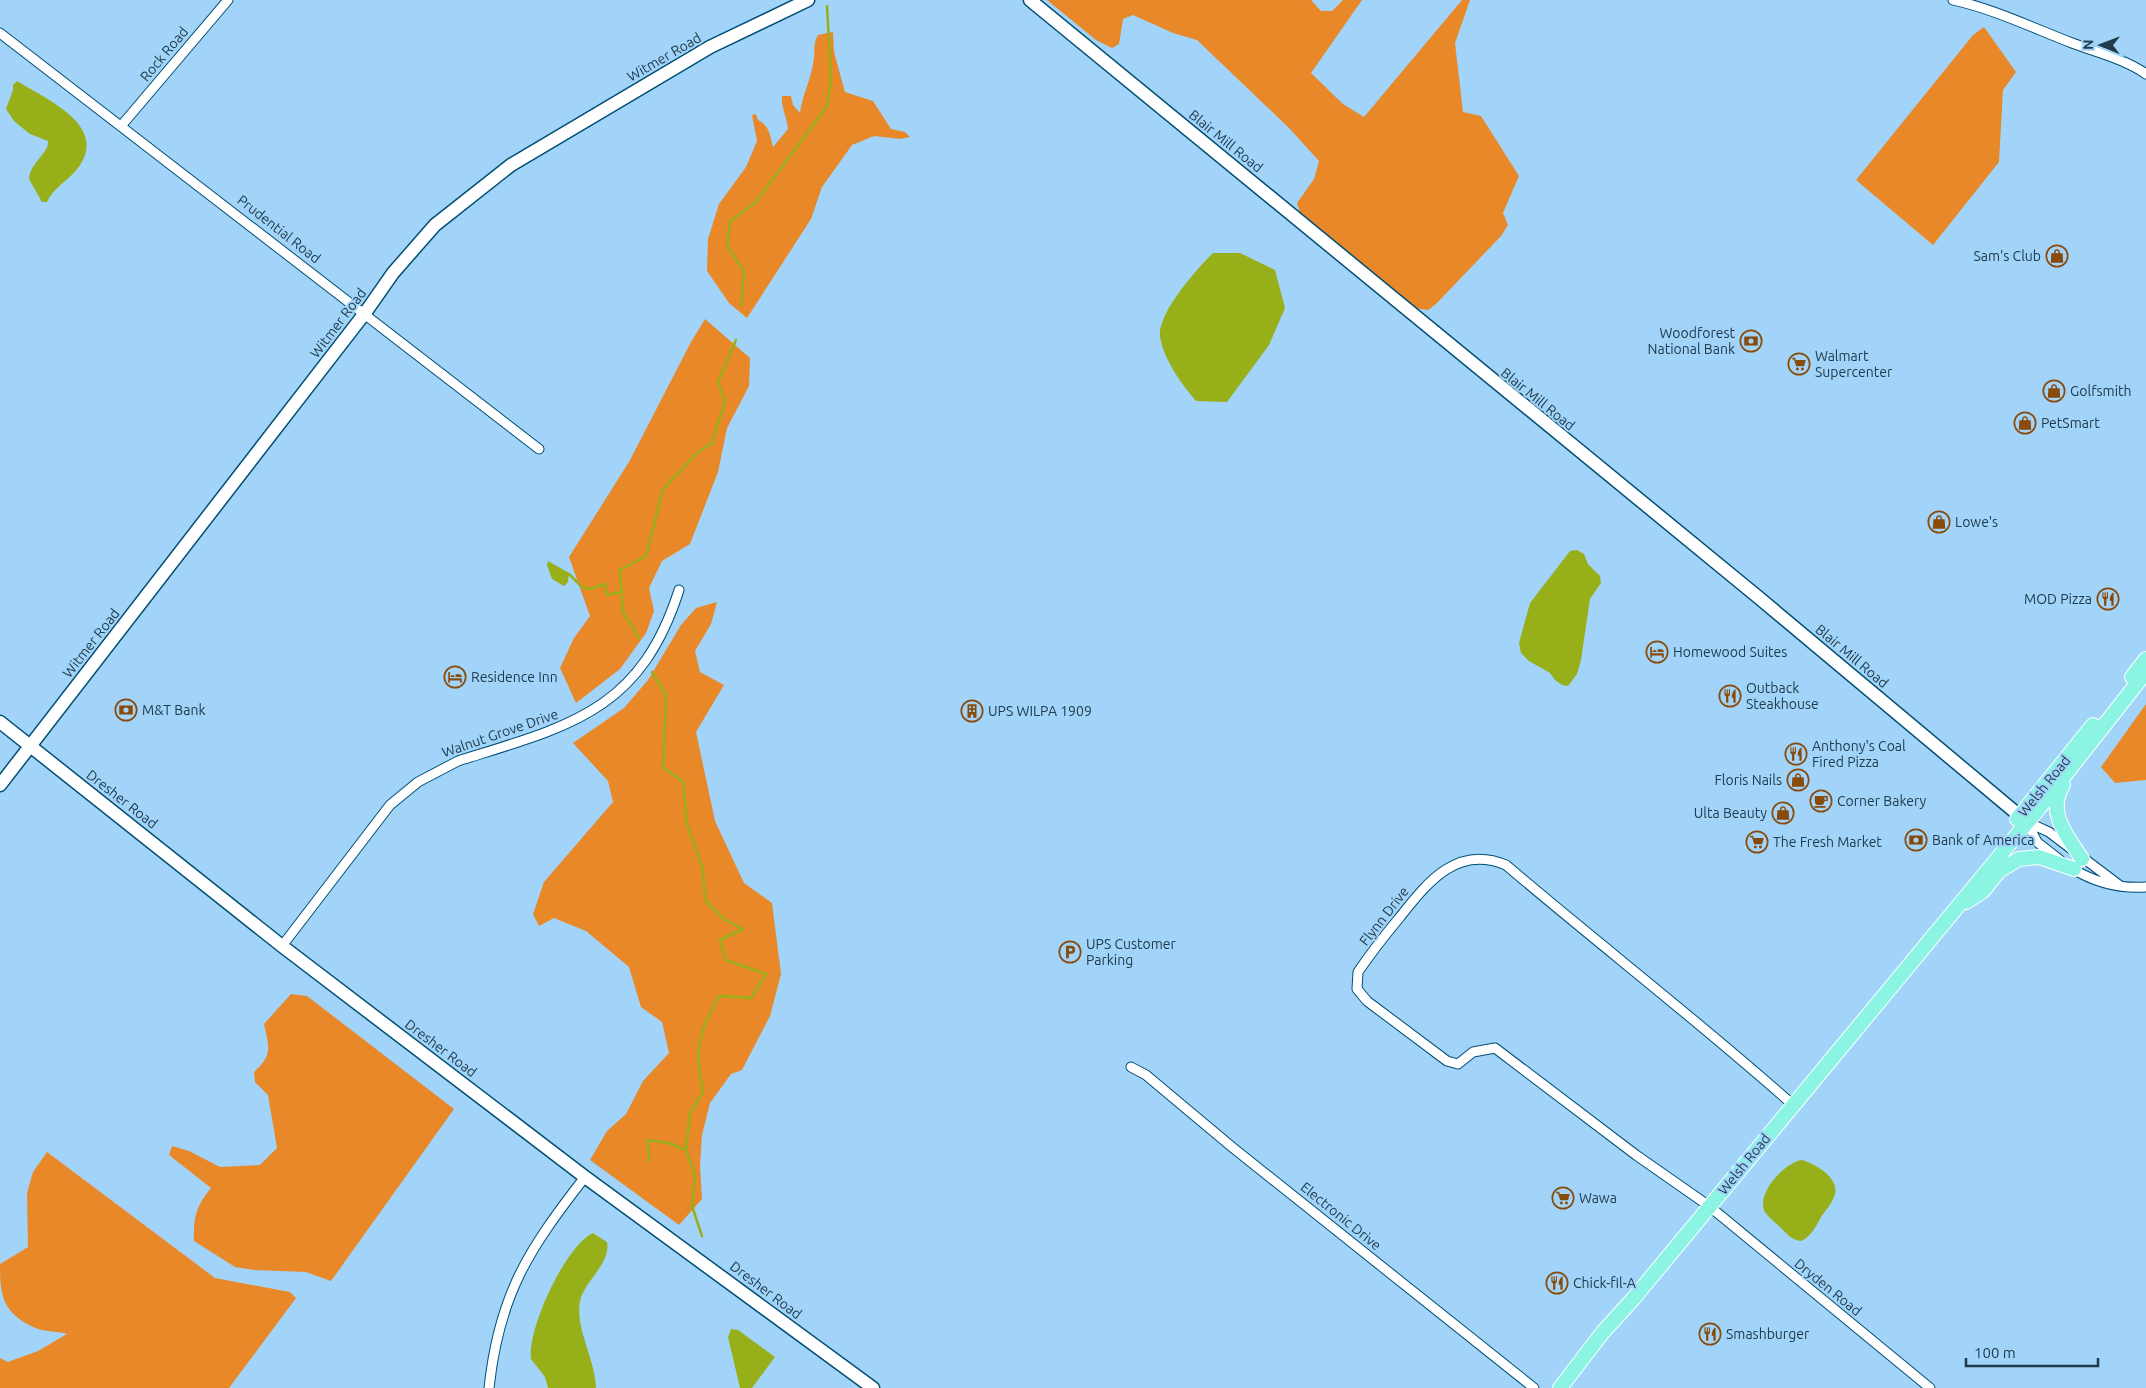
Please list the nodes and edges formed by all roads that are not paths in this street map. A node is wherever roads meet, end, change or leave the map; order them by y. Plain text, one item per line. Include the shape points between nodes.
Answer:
1 (228, 0) edge
2 (808, 0) edge
3 (1030, 0) edge
4 (1953, 0) edge
5 (0, 33) edge
6 (2146, 74) edge
7 (121, 126) junction
8 (365, 313) junction
9 (539, 449) dead end
10 (680, 590) dead end
11 (2146, 660) edge
12 (2146, 672) edge
13 (0, 722) edge
14 (31, 746) junction
15 (2084, 752) junction
16 (0, 785) edge
17 (2024, 818) junction
18 (2078, 864) junction
19 (2121, 887) junction
20 (2146, 887) edge
21 (1953, 911) junction
22 (1929, 940) junction
23 (282, 946) junction
24 (1131, 1067) dead end
25 (1793, 1105) junction
26 (585, 1176) junction
27 (1710, 1206) junction
28 (489, 1388) edge
29 (872, 1388) edge
30 (1534, 1388) edge
31 (1560, 1388) edge
32 (1930, 1388) edge

1 - 7 street, Rock Road
2 - 8 main road, Witmer Road via 710,47 511,165 435,225 393,273
3 - 17 main road, Blair Mill Road
4 - 6 street via 1982,8
5 - 7 street, Prudential Road
7 - 8 street, Prudential Road
8 - 9 street, Prudential Road
8 - 14 main road, Witmer Road
10 - 23 street, Walnut Grove Drive via 660,639 641,670 624,687 608,701 570,724 458,761 406,790 381,816
11 - 17 main road, Welsh Road
12 - 15 main road, Welsh Road
13 - 14 main road, Dresher Road
14 - 16 main road, Witmer Road
14 - 23 main road, Dresher Road
15 - 17 main road, Welsh Road
15 - 18 main road via 2059,791 2056,803 2061,825
17 - 18 street via 2049,832
17 - 18 street via 2037,842
17 - 21 main road, Welsh Road
17 - 22 main road, Welsh Road via 1937,918
18 - 19 street
18 - 19 street via 2099,882
18 - 21 main road via 2039,857 2019,859 1999,871 1983,891
19 - 20 street
21 - 22 main road, Welsh Road
22 - 25 main road, Welsh Road
23 - 26 main road, Dresher Road
24 - 30 street, Electronic Drive via 1146,1075
25 - 27 main road, Welsh Road
25 - 27 street, Flynn Drive via 1733,1051 1506,866 1488,860 1464,861 1439,874 1423,889 1358,972 1357,989 1367,1001 1447,1062 1458,1064 1473,1052 1495,1048 1636,1155
26 - 28 street via 549,1223 510,1292 492,1357
26 - 29 main road, Dresher Road
27 - 31 main road, Welsh Road
27 - 32 street, Dryden Road

